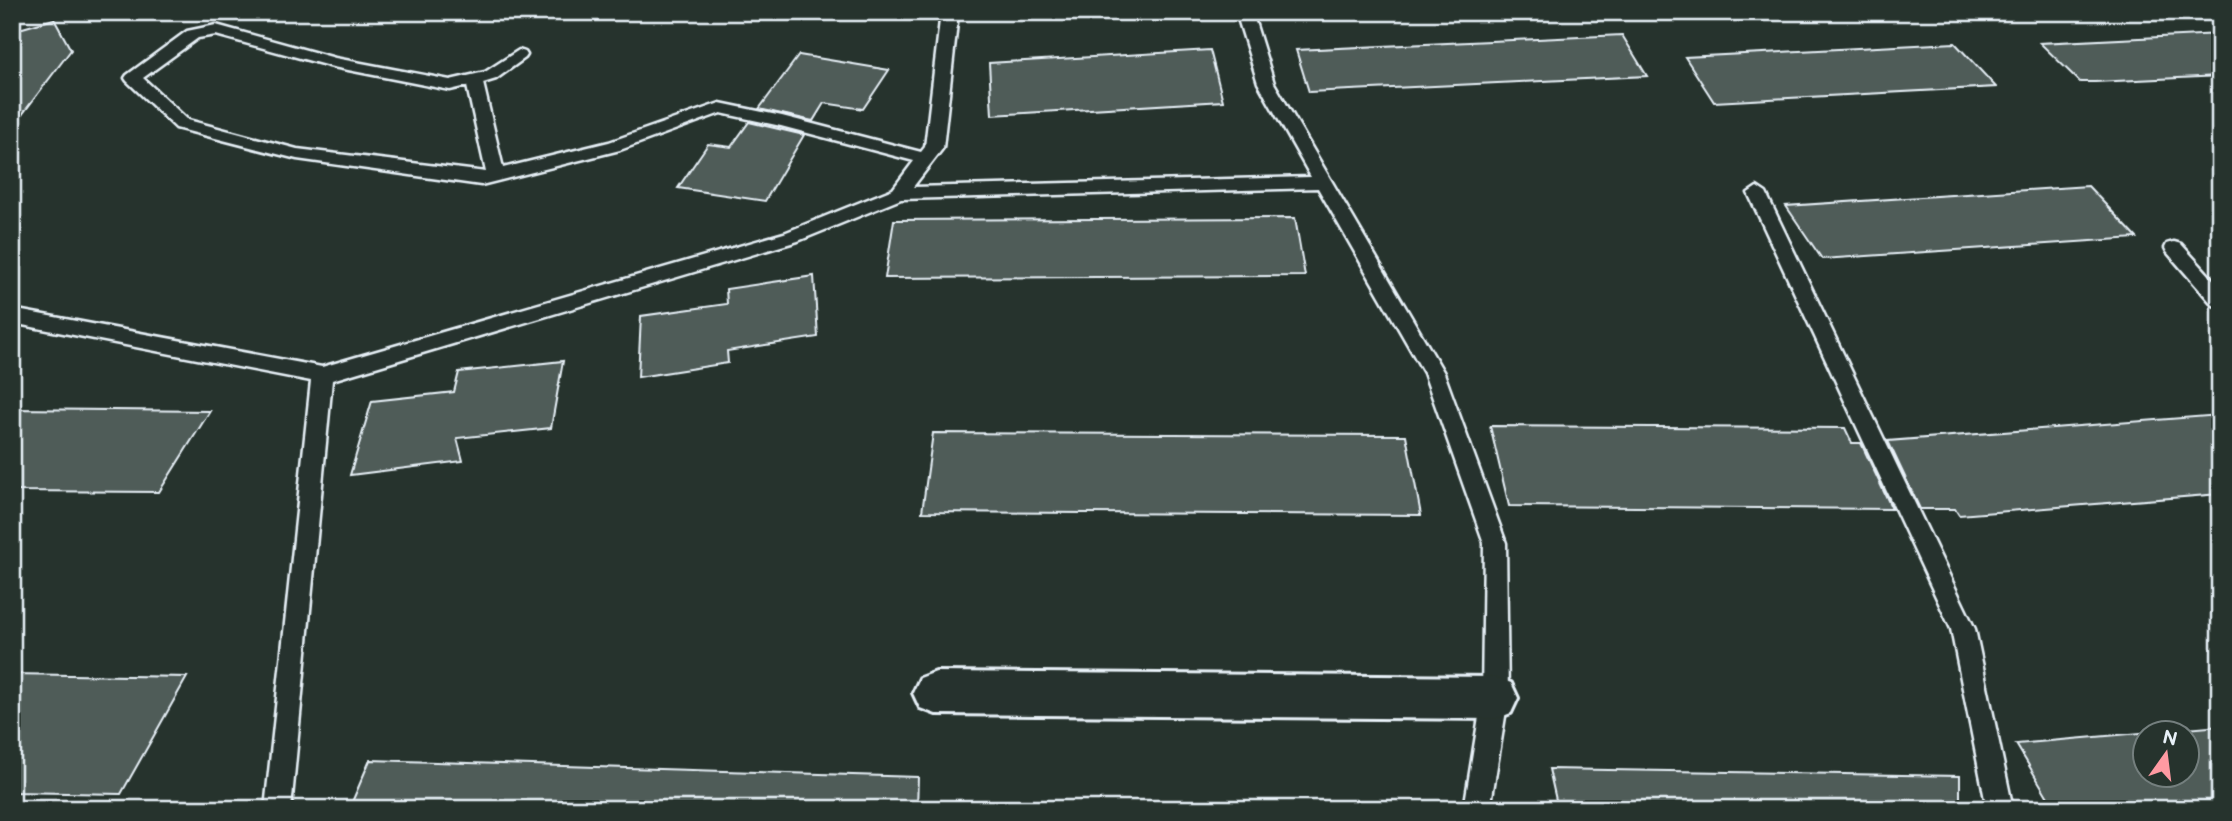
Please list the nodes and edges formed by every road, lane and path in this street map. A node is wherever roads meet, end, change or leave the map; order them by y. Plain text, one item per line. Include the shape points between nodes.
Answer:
1 (1244, 12) edge
2 (951, 13) edge
3 (519, 55) dead end
4 (474, 80) junction
5 (926, 159) junction
6 (496, 175) junction
7 (1324, 182) junction
8 (899, 193) junction
9 (1757, 193) dead end
10 (2174, 248) dead end
11 (2220, 300) edge
12 (12, 316) edge
13 (322, 375) junction
14 (936, 693) dead end
15 (1495, 698) junction
16 (278, 809) edge
17 (1477, 809) edge
18 (2000, 809) edge

1 - 7 lane via 1266,83
2 - 5 lane via 934,148
3 - 4 lane via 490,76
4 - 6 lane
4 - 6 lane via 450,85 410,78 216,30 193,34 133,78 182,124 297,154 481,179
5 - 6 lane via 720,108 614,146
5 - 8 lane
7 - 8 lane
7 - 15 lane via 1434,373 1495,544
8 - 13 lane via 791,237
9 - 18 lane via 1963,629
10 - 11 lane
12 - 13 lane
13 - 16 lane
14 - 15 street
15 - 17 lane

